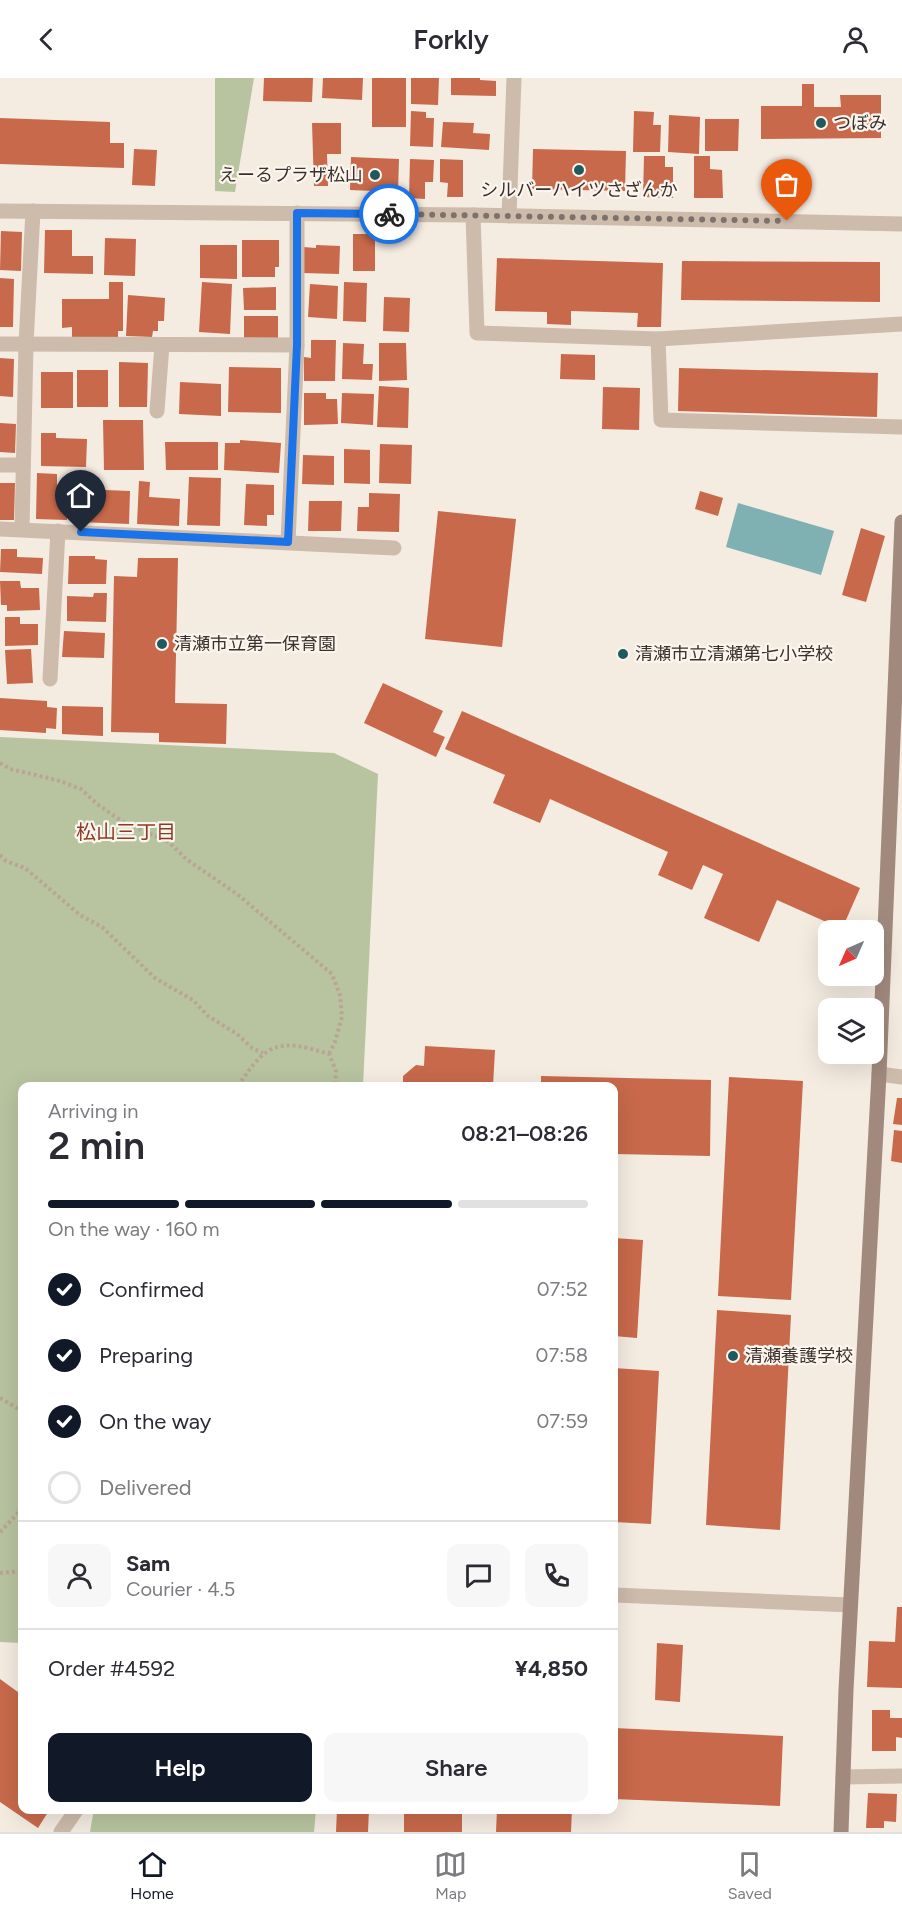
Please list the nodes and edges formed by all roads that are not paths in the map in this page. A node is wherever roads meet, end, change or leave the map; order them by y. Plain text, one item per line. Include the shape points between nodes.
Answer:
1 (514, 78) edge
2 (0, 211) edge
3 (33, 212) junction
4 (297, 213) junction
5 (473, 215) junction
6 (509, 216) junction
7 (902, 224) edge
8 (902, 324) edge
9 (658, 339) junction
10 (0, 344) edge
11 (26, 344) junction
12 (162, 345) junction
13 (297, 345) junction
14 (157, 411) dead end
15 (902, 426) edge
16 (0, 465) edge
17 (23, 465) junction
18 (902, 522) edge
19 (0, 529) edge
20 (22, 529) junction
21 (58, 531) junction
22 (288, 542) junction
23 (394, 548) dead end
24 (901, 565) edge
25 (50, 679) dead end
26 (898, 707) edge
27 (896, 801) edge
28 (879, 1074) junction
29 (902, 1077) edge
30 (618, 1595) edge
31 (850, 1605) junction
32 (902, 1776) edge
33 (843, 1777) junction
34 (74, 1814) edge
35 (61, 1832) edge
36 (841, 1832) edge

1 - 6 street
2 - 3 street
3 - 4 street
3 - 11 street
4 - 5 street
4 - 13 street
5 - 6 street
5 - 9 street via 477,333
6 - 7 street
8 - 9 street
9 - 15 street via 661,420
10 - 11 street
11 - 12 street
11 - 17 street
12 - 13 street
12 - 14 street
13 - 22 street
16 - 17 street
17 - 20 street
18 - 24 street
19 - 20 street
20 - 21 street
21 - 22 street
21 - 25 street
22 - 23 street
24 - 26 street
26 - 27 street
27 - 28 street
28 - 29 street
28 - 31 street
30 - 31 street
31 - 33 street
32 - 33 street
33 - 36 street
34 - 35 street

